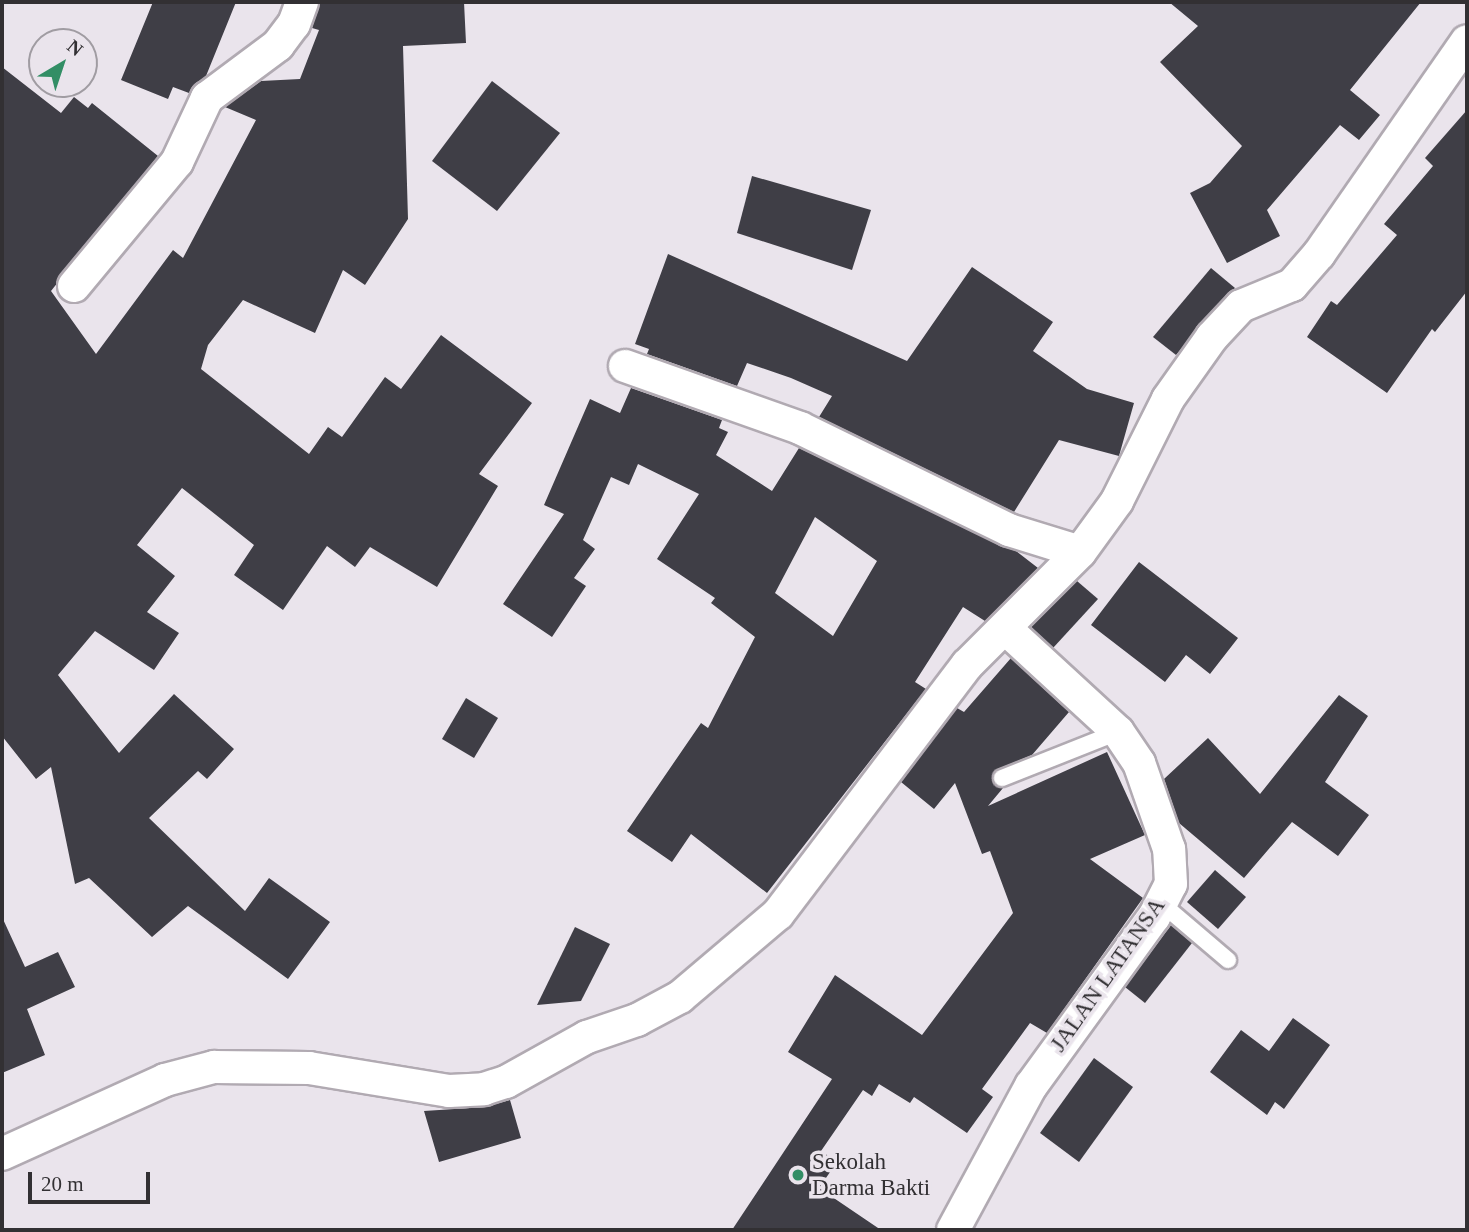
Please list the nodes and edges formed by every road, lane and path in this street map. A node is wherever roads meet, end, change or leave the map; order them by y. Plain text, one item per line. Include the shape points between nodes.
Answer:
1 (302, 2) edge
2 (1467, 41) edge
3 (74, 286) dead end
4 (625, 366) dead end
5 (1080, 552) junction
6 (1007, 630) junction
7 (1118, 732) junction
8 (1002, 778) dead end
9 (1161, 903) junction
10 (1228, 960) dead end
11 (2, 1154) edge
12 (953, 1230) edge

1 - 3 street via 294,24 278,45 207,98 177,162
2 - 5 street via 1319,254 1292,285 1241,306 1212,337 1168,399 1117,501
4 - 5 street via 800,428 1009,530
5 - 6 street
6 - 7 street, JALAN LATANSA
6 - 11 street via 967,665 924,718 778,914 680,997 484,1089 449,1091 309,1068 214,1068 165,1080
7 - 8 lane
7 - 9 street, JALAN LATANSA via 1139,763 1169,849 1171,884
9 - 10 lane
9 - 12 street, JALAN LATANSA via 1031,1086

